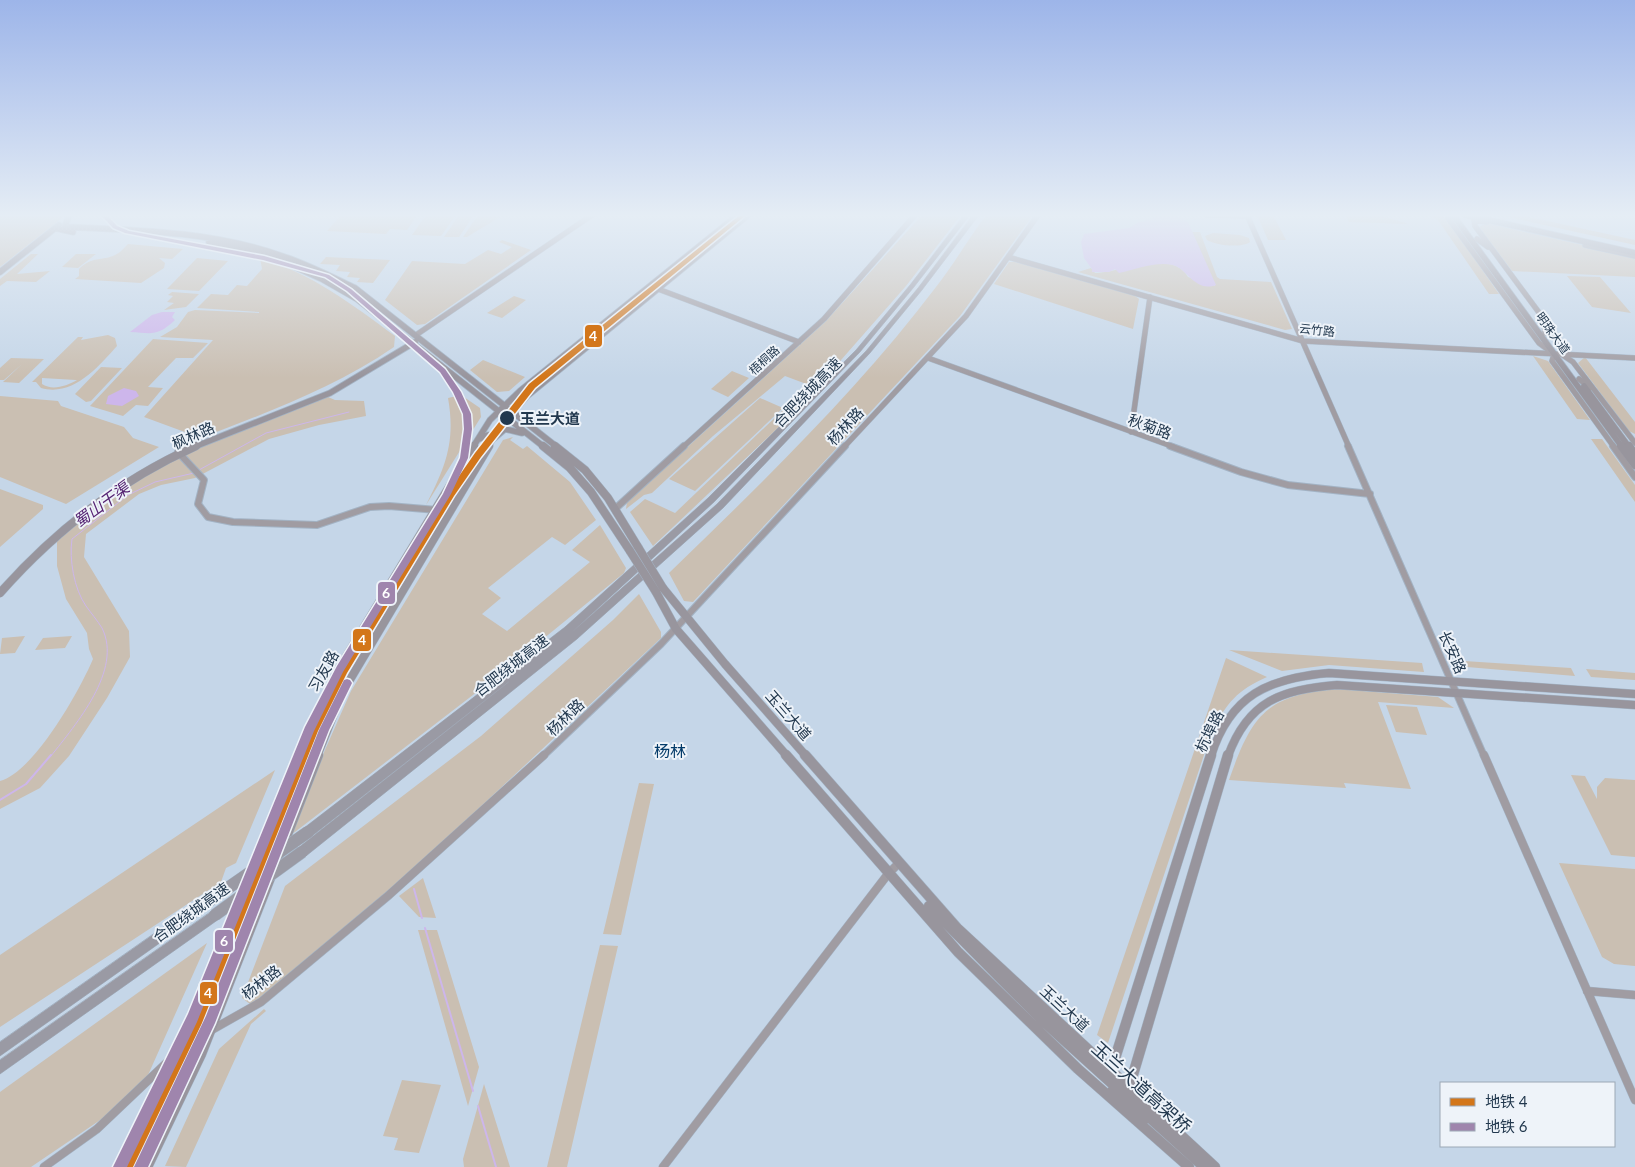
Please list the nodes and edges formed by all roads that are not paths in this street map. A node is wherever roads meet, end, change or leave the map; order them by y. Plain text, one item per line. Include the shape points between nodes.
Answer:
1 (303, 269) edge
2 (319, 269) edge
3 (513, 269) edge
4 (673, 269) edge
5 (681, 269) edge
6 (867, 269) edge
7 (925, 269) edge
8 (935, 269) edge
9 (999, 269) edge
10 (1052, 269) edge
11 (1272, 269) edge
12 (1486, 269) edge
13 (1493, 269) edge
14 (1499, 269) edge
15 (1507, 269) edge
16 (658, 288) junction
17 (1150, 297) junction
18 (1519, 316) junction
19 (1544, 319) junction
20 (1536, 328) junction
21 (1545, 333) junction
22 (418, 337) junction
23 (1303, 341) junction
24 (411, 342) junction
25 (799, 342) junction
26 (1557, 354) junction
27 (928, 358) junction
28 (1635, 358) edge
29 (1566, 370) junction
30 (1579, 379) junction
31 (1570, 386) junction
32 (490, 393) junction
33 (1597, 393) junction
34 (523, 394) junction
35 (484, 400) junction
36 (505, 405) junction
37 (512, 411) junction
38 (498, 412) junction
39 (506, 418) junction
40 (490, 420) junction
41 (526, 421) junction
42 (533, 427) junction
43 (1131, 432) junction
44 (527, 434) junction
45 (479, 439) junction
46 (492, 440) junction
47 (1635, 443) edge
48 (179, 453) junction
49 (1635, 455) edge
50 (1635, 465) edge
51 (1635, 477) edge
52 (1370, 494) junction
53 (615, 509) junction
54 (437, 510) junction
55 (0, 586) edge
56 (660, 590) junction
57 (0, 593) edge
58 (687, 617) junction
59 (676, 629) junction
60 (1452, 681) junction
61 (1457, 693) junction
62 (1635, 694) edge
63 (1635, 705) edge
64 (899, 863) junction
65 (888, 874) junction
66 (1587, 990) junction
67 (1635, 995) edge
68 (212, 1028) junction
69 (185, 1045) junction
70 (0, 1050) edge
71 (0, 1068) edge
72 (1111, 1071) junction
73 (1129, 1088) junction
74 (1635, 1100) edge
75 (44, 1167) edge
76 (125, 1167) edge
77 (147, 1167) edge
78 (663, 1167) edge
79 (1189, 1167) edge
80 (1196, 1167) edge
81 (1204, 1167) edge
82 (1215, 1167) edge

1 - 24 main road, 玉兰大道 via 357,298
2 - 22 main road, 玉兰大道 via 355,288
3 - 22 street
4 - 34 main road, 习友路
5 - 16 main road, 习友路
6 - 25 street, 梧桐路
7 - 70 highway, 合肥绕城高速, bridge via 858,351 711,500 568,630 308,832
8 - 71 highway, 合肥绕城高速, bridge via 868,352 720,506 574,636 302,852
9 - 27 street, 杨林路 via 966,316
10 - 17 street, 云竹路
11 - 23 street, 长安路
12 - 18 street
13 - 20 main road, 明珠大道
14 - 21 main road, 明珠大道
15 - 19 street
16 - 25 street
16 - 34 main road, 习友路
17 - 23 street, 云竹路
17 - 43 street
18 - 20 street
18 - 26 street via 1540,343
19 - 21 street
19 - 26 street via 1563,345
20 - 26 main road, 明珠大道
21 - 26 main road, 明珠大道
22 - 24 main road, 枫林路
22 - 32 main road, 玉兰大道
23 - 26 street, 云竹路
23 - 52 street, 长安路
24 - 35 main road, 玉兰大道
24 - 48 main road, 枫林路 via 356,380 330,393
25 - 53 street, 梧桐路
26 - 28 street, 云竹路
26 - 29 main road, 明珠大道
26 - 30 main road, 明珠大道
26 - 31 street via 1552,361
26 - 33 street via 1574,362
27 - 43 street, 秋菊路
27 - 58 street, 杨林路
29 - 31 street
29 - 50 main road, 明珠大道
30 - 33 street
30 - 49 main road, 明珠大道
31 - 51 street
32 - 34 main road via 504,397
32 - 35 main road
32 - 36 main road, 玉兰大道
33 - 47 street
34 - 36 main road, 习友路
34 - 37 main road, 习友路
34 - 41 main road via 522,409
35 - 38 main road, 玉兰大道
35 - 40 main road via 490,410
36 - 37 main road, 玉兰大道
36 - 38 main road, 习友路
37 - 39 main road, 习友路
37 - 41 main road, 玉兰大道
38 - 39 main road, 玉兰大道
38 - 40 main road, 习友路
39 - 44 main road, 玉兰大道
39 - 46 main road, 习友路
40 - 45 main road, 习友路
41 - 42 main road, 玉兰大道
42 - 44 main road
42 - 53 main road, 玉兰大道 via 585,470
43 - 52 street, 秋菊路 via 1241,472 1288,485
44 - 46 main road via 505,429
44 - 56 main road, 玉兰大道, bridge via 570,468 591,492
45 - 46 main road via 488,435
45 - 54 main road, 习友路
46 - 68 main road, 习友路 via 342,693
48 - 54 street via 204,480 198,504 208,518 317,525 370,508 389,506
48 - 55 main road, 枫林路 via 104,494 68,521
48 - 57 main road, 枫林路 via 122,487 73,522
52 - 60 street, 长安路
53 - 56 main road, 玉兰大道, bridge
54 - 69 main road, 习友路 via 338,670 317,711 225,955
56 - 58 main road, 玉兰大道
56 - 59 main road, 玉兰大道
58 - 59 street, 杨林路
58 - 64 main road, 玉兰大道
59 - 65 main road, 玉兰大道 via 824,796
59 - 68 street, 杨林路 via 548,752 389,895 261,1002
60 - 61 street, 长安路
60 - 62 main road, 杭埠路
60 - 72 main road, 杭埠路 via 1329,673 1301,675 1275,680 1243,700 1229,716 1214,746
61 - 63 main road, 杭埠路
61 - 66 street, 长安路
61 - 73 main road, 杭埠路 via 1305,686 1276,696 1254,711 1238,731 1220,777
64 - 65 street
64 - 72 main road, 玉兰大道 via 956,928
65 - 78 street
65 - 79 main road, 玉兰大道 via 978,972 1078,1069
66 - 67 street
66 - 74 street, 长安路
68 - 69 street, 杨林路
68 - 77 main road, 习友路
69 - 75 street, 杨林路 via 97,1129
69 - 76 main road, 习友路
72 - 73 main road, 玉兰大道
73 - 82 main road, 玉兰大道
80 - 81 main road, 玉兰大道高架桥 via 975,962 928,908 1043,1020

